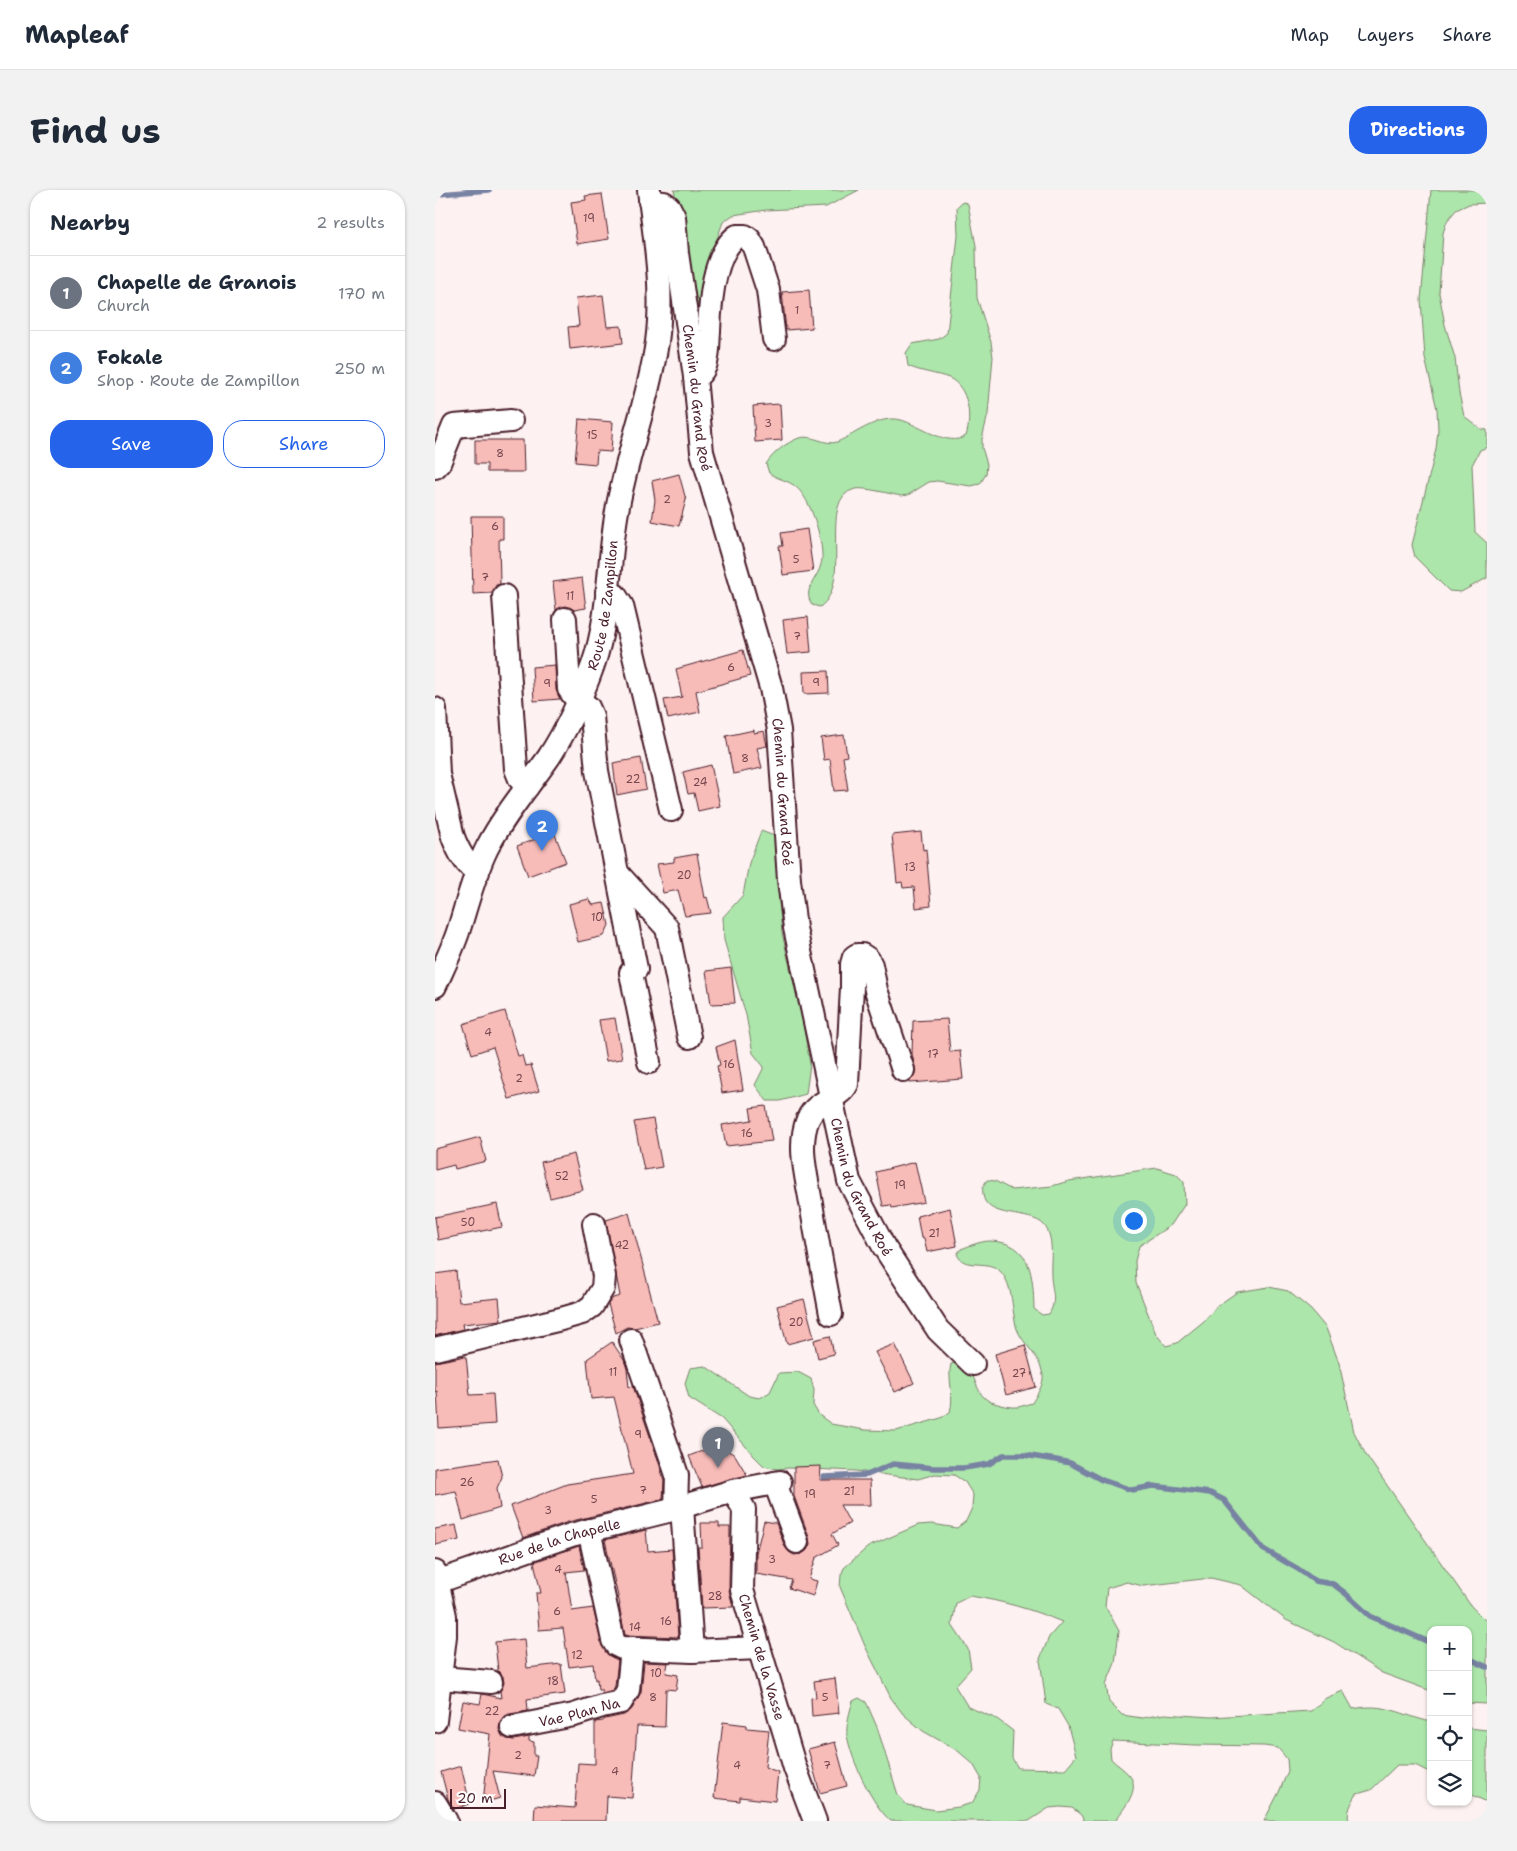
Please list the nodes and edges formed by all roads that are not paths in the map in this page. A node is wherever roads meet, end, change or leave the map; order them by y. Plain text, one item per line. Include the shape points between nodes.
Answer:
1 (649, 196) edge
2 (774, 339) dead end
3 (695, 378) junction
4 (511, 421) dead end
5 (435, 467) edge
6 (607, 592) junction
7 (505, 596) dead end
8 (565, 619) dead end
9 (579, 698) junction
10 (435, 709) edge
11 (527, 787) junction
12 (671, 810) dead end
13 (478, 872) junction
14 (618, 874) junction
15 (435, 986) edge
16 (689, 1037) dead end
17 (649, 1062) dead end
18 (903, 1070) dead end
19 (832, 1097) junction
20 (594, 1224) dead end
21 (831, 1314) dead end
22 (631, 1340) dead end
23 (435, 1349) edge
24 (973, 1364) dead end
25 (733, 1490) junction
26 (679, 1508) junction
27 (589, 1530) junction
28 (797, 1542) dead end
29 (436, 1578) edge
30 (632, 1648) junction
31 (759, 1648) junction
32 (691, 1651) junction
33 (440, 1678) junction
34 (491, 1682) dead end
35 (435, 1721) edge
36 (512, 1727) dead end
37 (435, 1803) edge
38 (446, 1821) edge
39 (815, 1821) edge

1 - 3 street, Chemin du Grand Roé via 669,207 674,217
1 - 6 street, Route de Zampillon via 658,270 660,308 657,341 619,498
2 - 3 street via 767,290 754,247 745,236 737,236 727,246 718,267 711,302 707,361
3 - 19 street, Chemin du Grand Roé via 702,452 771,688 778,723 795,928
4 - 5 street via 454,426
6 - 9 street, Route de Zampillon via 597,649
6 - 12 street via 615,595 621,606
7 - 11 street via 516,769 519,779
8 - 9 street via 569,689
9 - 11 street, Route de Zampillon via 558,741
9 - 14 street via 592,716 597,771
10 - 13 street via 438,774 453,837 469,866
11 - 13 street, Route de Zampillon via 492,840
13 - 15 street, Route de Zampillon via 453,946
14 - 16 street via 667,928
14 - 17 street via 636,969 631,973
18 - 19 street via 876,990 871,965 868,959 857,955 852,964 848,1076 845,1088
19 - 21 street via 812,1112 805,1125 804,1136 807,1184
19 - 24 street, Chemin du Grand Roé via 849,1181 884,1247 938,1330
20 - 23 street via 604,1276 603,1288 592,1306 582,1313 561,1319
22 - 26 street via 677,1475
25 - 26 street, Rue de la Chapelle
25 - 28 street, Rue de la Chapelle via 778,1482
25 - 31 street, Chemin de la Vasse via 744,1509 742,1590
26 - 27 street, Rue de la Chapelle
26 - 32 street
27 - 29 street, Rue de la Chapelle
27 - 30 street via 613,1640 618,1647
29 - 33 street via 445,1621
30 - 32 street
30 - 36 street, Vae Plan Na via 628,1690 621,1702 574,1716
31 - 32 street
31 - 39 street, Chemin de la Vasse via 795,1768
33 - 34 street
33 - 35 street
37 - 38 street

